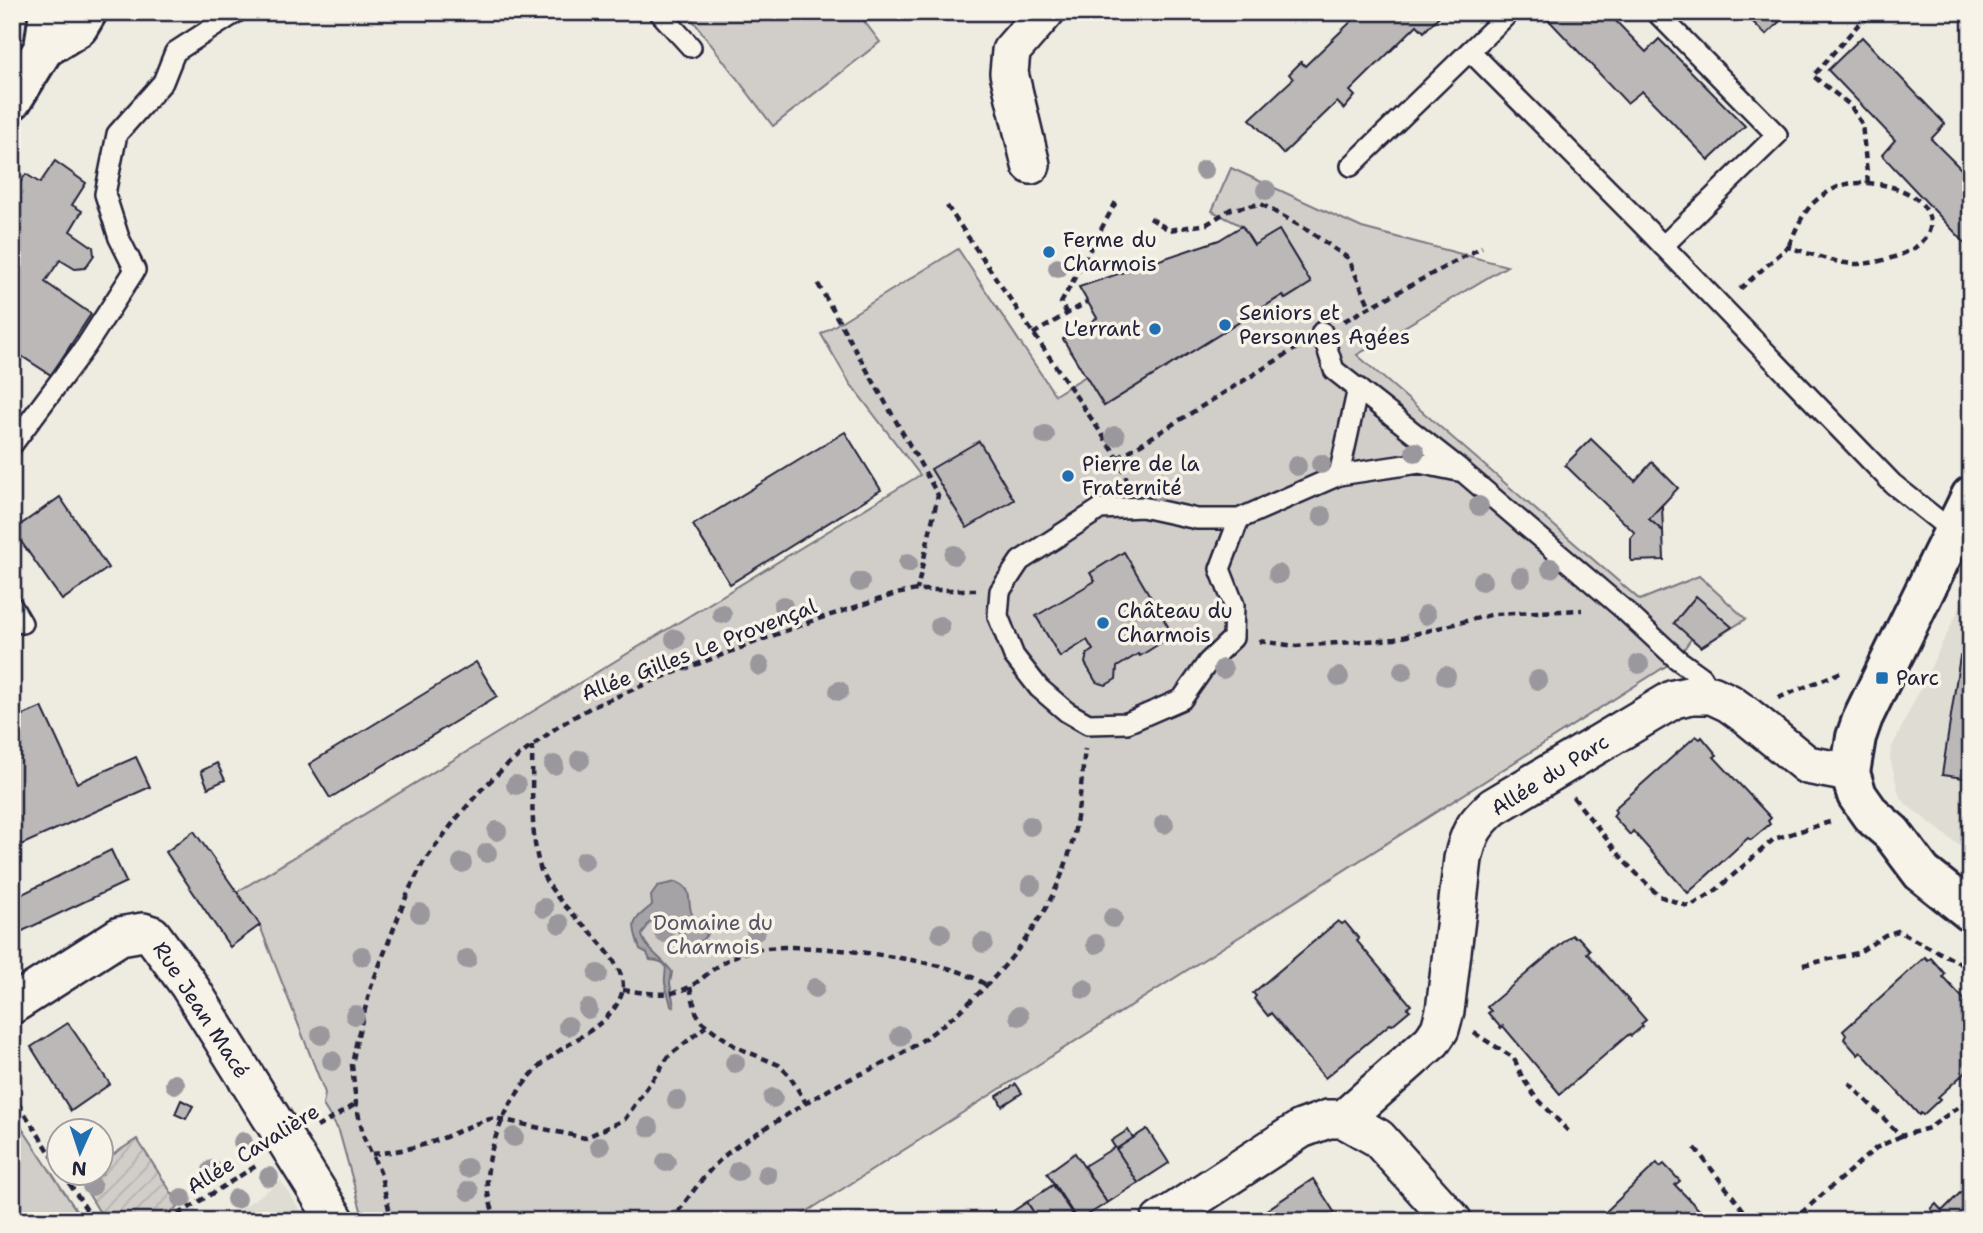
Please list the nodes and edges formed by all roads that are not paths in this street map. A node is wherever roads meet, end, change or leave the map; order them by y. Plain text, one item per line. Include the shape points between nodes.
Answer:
1 (87, 12) edge
2 (237, 12) edge
3 (659, 12) edge
4 (1045, 12) edge
5 (1510, 12) edge
6 (1656, 12) edge
7 (691, 47) dead end
8 (1470, 51) junction
9 (29, 61) edge
10 (1031, 164) dead end
11 (1351, 166) dead end
12 (1663, 246) junction
13 (1322, 332) dead end
14 (1358, 388) junction
15 (12, 445) edge
16 (1464, 472) junction
17 (1339, 475) junction
18 (1971, 496) edge
19 (1239, 519) junction
20 (1953, 532) junction
21 (1712, 695) junction
22 (1850, 772) junction
23 (1892, 833) junction
24 (1971, 878) edge
25 (1971, 912) edge
26 (12, 1005) edge
27 (1344, 1119) junction
28 (336, 1221) edge
29 (1160, 1221) edge
30 (1453, 1221) edge

1 - 9 street via 78,26
2 - 15 lane via 175,52 163,82 117,134 105,194 135,270 86,346
3 - 7 lane
4 - 10 street via 1011,51 1009,62
5 - 8 lane
6 - 12 lane via 1777,135
8 - 11 lane
8 - 12 lane
12 - 20 lane via 1893,484
13 - 14 lane via 1334,370
14 - 16 lane
14 - 17 lane
16 - 17 lane via 1419,463
16 - 21 lane via 1702,677
17 - 19 lane
18 - 20 street
19 - 19 lane via 1197,519 1142,507 1100,509 1020,561 1000,591 998,616 1014,656 1040,688 1088,724 1127,723 1182,699 1208,662 1233,638 1234,605 1220,569
20 - 22 street via 1863,717
21 - 22 street via 1747,716 1807,765
21 - 27 street, Allée du Parc via 1674,699 1493,807 1476,822 1464,859 1440,1029
22 - 23 street via 1863,804
23 - 24 street via 1937,852
23 - 25 street via 1923,873
26 - 28 street, Rue Jean Macé via 120,936 152,935 188,984
27 - 29 street via 1328,1119 1301,1129
27 - 30 street via 1378,1138

